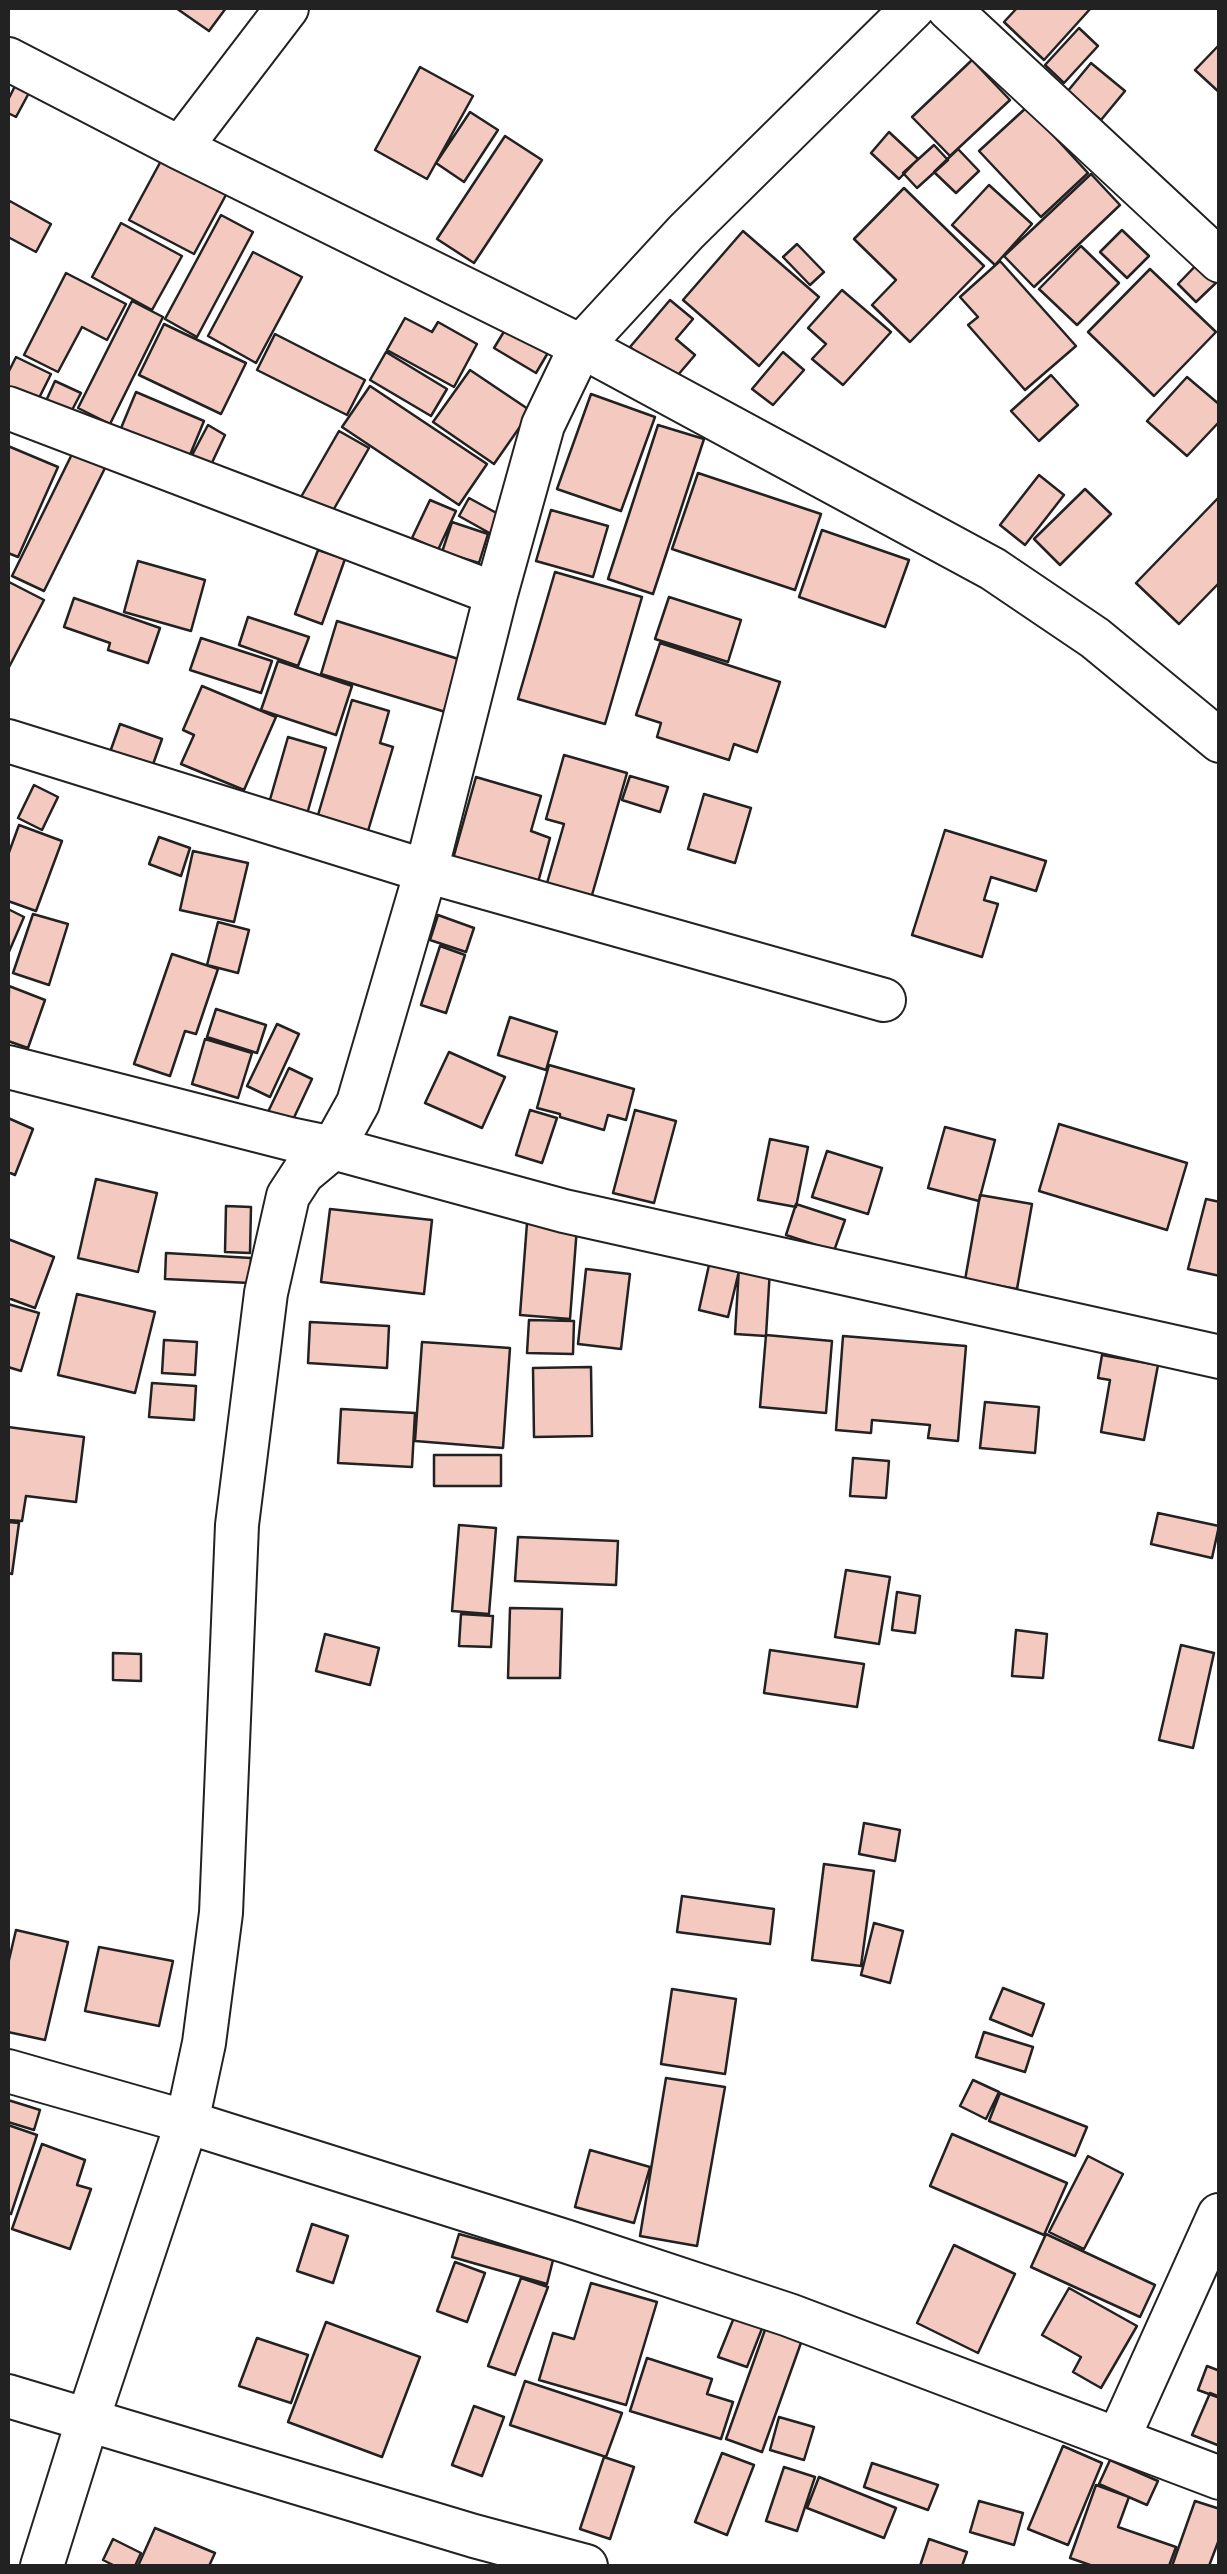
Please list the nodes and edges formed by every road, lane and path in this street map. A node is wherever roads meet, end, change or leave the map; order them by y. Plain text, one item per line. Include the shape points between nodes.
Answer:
1 (287, 8) edge
2 (912, 8) edge
3 (948, 8) edge
4 (8, 60) edge
5 (180, 148) junction
6 (1220, 261) edge
7 (582, 346) junction
8 (8, 408) edge
9 (496, 594) junction
10 (8, 741) edge
11 (1220, 741) edge
12 (426, 871) junction
13 (884, 1000) dead end
14 (8, 1067) edge
15 (333, 1148) junction
16 (1220, 1357) edge
17 (8, 2071) edge
18 (186, 2122) junction
19 (1219, 2215) edge
20 (8, 2396) edge
21 (88, 2418) junction
22 (1118, 2440) junction
23 (1220, 2478) edge
24 (42, 2566) edge
25 (586, 2566) edge

1 - 5 street
2 - 7 street via 686,232
3 - 6 street
4 - 5 street
5 - 7 street
7 - 9 street via 543,424
7 - 11 street via 993,570 1095,638
8 - 9 street
9 - 12 street
10 - 12 street
12 - 13 street
12 - 15 street via 358,1103
14 - 15 street
15 - 16 street via 564,1211
15 - 18 street via 288,1196 266,1293 237,1525 221,1913
17 - 18 street
18 - 21 street
18 - 22 street via 771,2309
19 - 22 street
20 - 21 street
21 - 24 street
21 - 25 street
22 - 23 street

